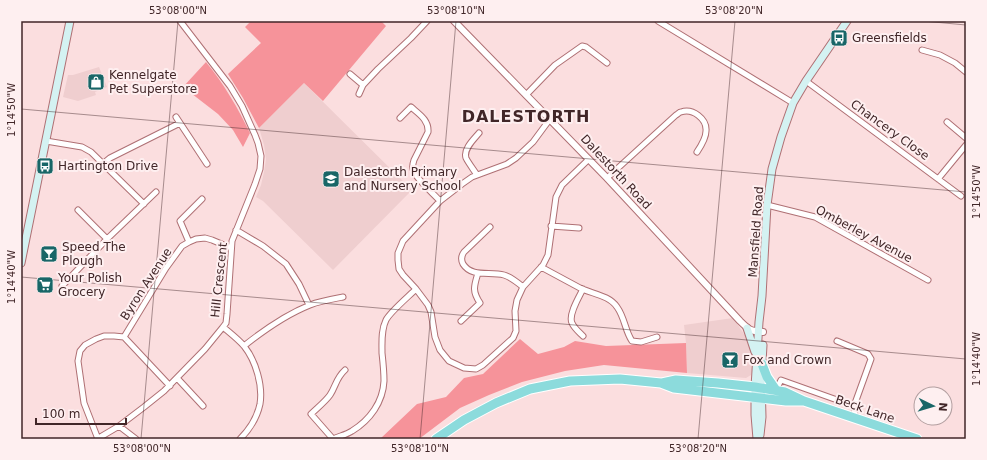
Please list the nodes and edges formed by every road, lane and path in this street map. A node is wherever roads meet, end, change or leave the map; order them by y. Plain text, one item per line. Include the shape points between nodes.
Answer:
1 (70, 21) edge
2 (180, 21) edge
3 (427, 21) edge
4 (454, 21) edge
5 (658, 21) edge
6 (847, 21) edge
7 (922, 50) dead end
8 (607, 63) dead end
9 (966, 72) edge
10 (350, 74) dead end
11 (806, 81) junction
12 (362, 85) junction
13 (359, 94) dead end
14 (526, 95) junction
15 (793, 103) junction
16 (176, 116) dead end
17 (400, 118) dead end
18 (550, 119) junction
19 (946, 122) dead end
20 (180, 123) junction
21 (479, 133) dead end
22 (966, 138) edge
23 (46, 141) junction
24 (966, 145) edge
25 (697, 152) dead end
26 (589, 159) junction
27 (104, 163) junction
28 (207, 164) dead end
29 (478, 175) junction
30 (607, 178) junction
31 (938, 179) junction
32 (156, 192) dead end
33 (961, 196) dead end
34 (202, 199) dead end
35 (440, 201) junction
36 (144, 204) junction
37 (767, 205) junction
38 (78, 210) dead end
39 (551, 226) junction
40 (490, 227) dead end
41 (579, 228) dead end
42 (236, 230) junction
43 (107, 239) junction
44 (189, 242) junction
45 (231, 248) junction
46 (21, 263) edge
47 (542, 267) junction
48 (478, 274) junction
49 (928, 280) dead end
50 (62, 286) dead end
51 (523, 287) junction
52 (416, 289) junction
53 (582, 289) junction
54 (343, 297) dead end
55 (309, 305) junction
56 (461, 321) dead end
57 (223, 327) junction
58 (747, 328) junction
59 (761, 332) junction
60 (583, 336) dead end
61 (124, 337) junction
62 (658, 337) dead end
63 (836, 341) dead end
64 (244, 346) junction
65 (760, 361) junction
66 (345, 370) dead end
67 (177, 378) junction
68 (661, 383) junction
69 (170, 386) junction
70 (758, 387) junction
71 (776, 390) junction
72 (758, 397) junction
73 (804, 401) junction
74 (203, 406) dead end
75 (854, 406) junction
76 (855, 418) junction
77 (118, 426) junction
78 (97, 439) edge
79 (136, 439) edge
80 (240, 439) edge
81 (333, 439) edge
82 (436, 439) edge
83 (758, 439) edge
84 (917, 439) edge

1 - 23 main road
2 - 42 street, Hill Crescent via 230,86 258,143 260,169
3 - 12 street
4 - 14 street, Dalestorth Road
5 - 15 street
6 - 11 main road, Mansfield Road
7 - 9 street via 940,55
8 - 14 street via 582,46 555,65
10 - 12 street
11 - 15 main road, Mansfield Road
11 - 31 street, Chancery Close
12 - 13 street
14 - 18 street, Dalestorth Road
15 - 37 main road, Mansfield Road via 772,169
16 - 20 street
17 - 35 street via 411,107 428,123 428,132 412,164 418,178
18 - 26 street, Dalestorth Road
18 - 29 street via 533,142 516,158
19 - 22 street
20 - 27 street
20 - 28 street
21 - 29 street via 466,155
23 - 27 street via 82,147
23 - 46 main road
24 - 31 street
25 - 30 street via 706,135 705,123 697,114 682,111
26 - 30 street, Dalestorth Road
26 - 39 street via 562,185 556,197
27 - 36 street
29 - 35 street
30 - 58 street, Dalestorth Road
31 - 33 street, Chancery Close
32 - 36 street
34 - 44 street via 180,221
35 - 52 street via 403,241 398,253 399,269
36 - 43 street
37 - 49 street, Omberley Avenue via 816,216
37 - 59 main road, Mansfield Road via 759,322
38 - 43 street
39 - 41 street
39 - 47 street via 548,255
40 - 48 street via 462,255 465,267
42 - 45 street, Hill Crescent
42 - 55 street via 286,264
43 - 50 street
44 - 45 street via 205,238
44 - 61 street, Byron Avenue via 182,246 166,268
45 - 57 street, Hill Crescent via 227,314
47 - 51 street
47 - 53 street
48 - 51 street via 504,275
48 - 56 street via 474,289 480,303
51 - 52 street via 517,300 516,331 513,338 476,369 464,368 448,361 435,337 428,305
52 - 81 street via 388,316 384,326 384,380 380,400 365,422
53 - 60 street via 571,321
53 - 62 street via 609,299 617,306 632,341 642,342
54 - 55 street
55 - 64 street via 269,326
57 - 64 street
57 - 67 street, Hill Crescent via 206,349
58 - 59 street, Dalestorth Road
58 - 65 main road
59 - 65 main road, Mansfield Road
61 - 69 street
61 - 78 street via 104,336 85,345 80,351 78,361 84,403
63 - 75 street via 868,354 871,359
64 - 80 street via 255,364 260,385 260,404 254,420
65 - 70 main road, Mansfield Road
65 - 71 highway
66 - 81 street via 336,380 331,394 311,414
67 - 69 street, Hill Crescent
67 - 74 street
68 - 70 highway, Beck Lane via 676,380
68 - 72 highway, Beck Lane via 674,388
68 - 82 highway via 620,379 570,381 530,389 464,420
69 - 77 street, Hill Crescent
70 - 71 highway, Beck Lane
70 - 72 main road, Mansfield Road
71 - 73 highway, Beck Lane
71 - 75 street via 781,380
72 - 73 highway, Beck Lane
72 - 83 main road, Mansfield Road via 762,417
73 - 76 highway, Beck Lane
75 - 76 street
76 - 84 highway, Beck Lane
77 - 78 street, Hill Crescent
77 - 79 street

